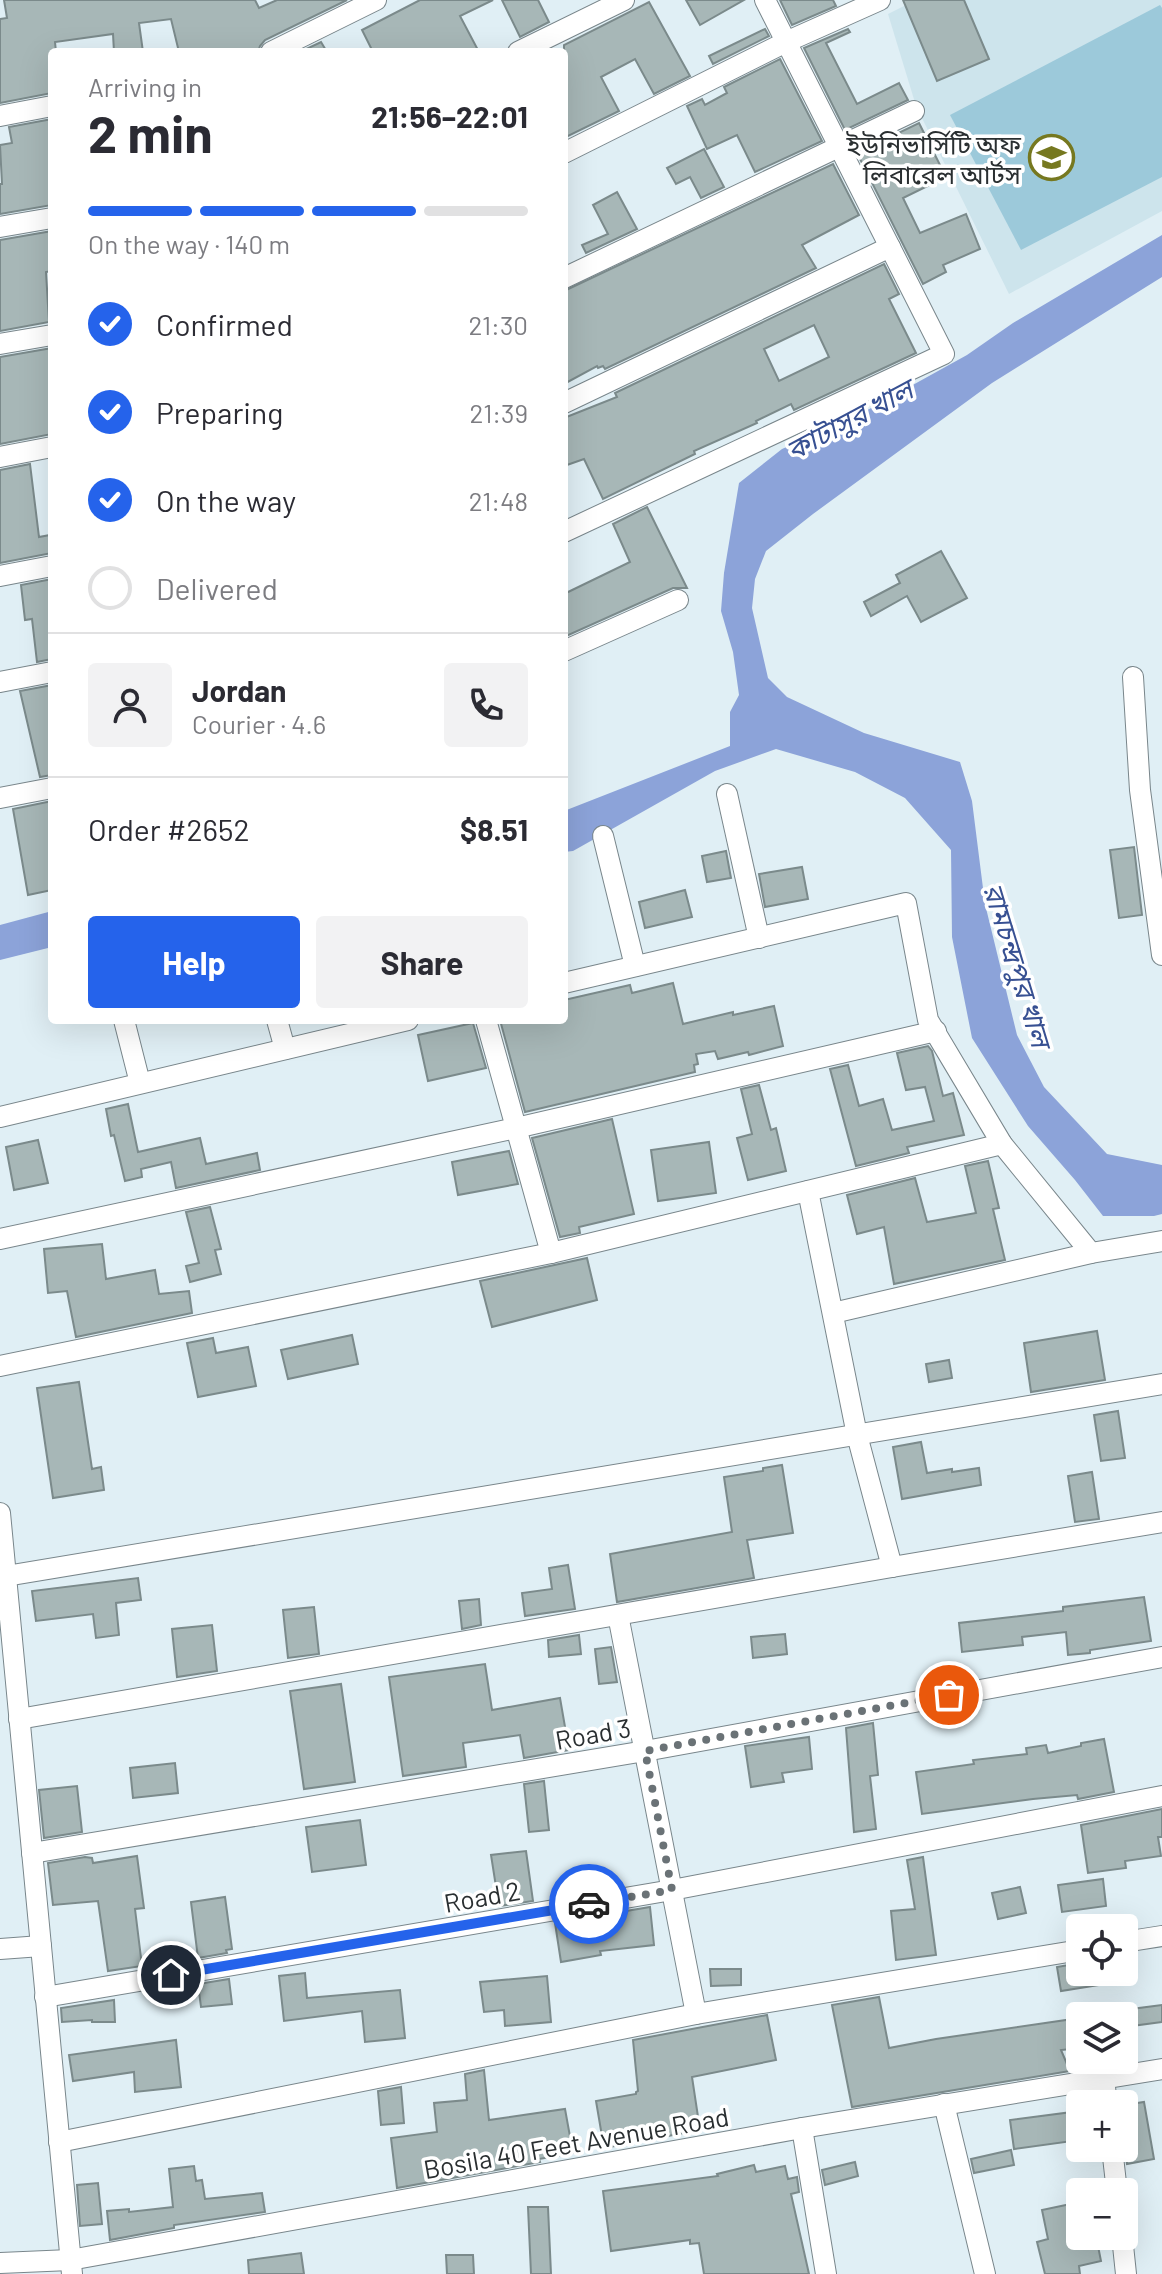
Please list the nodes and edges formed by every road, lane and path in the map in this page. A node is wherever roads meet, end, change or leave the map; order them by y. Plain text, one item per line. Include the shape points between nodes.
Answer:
1 (376, 0) edge
2 (624, 0) edge
3 (765, 0) edge
4 (880, 0) edge
5 (786, 42) junction
6 (279, 48) edge
7 (526, 48) edge
8 (48, 107) edge
9 (914, 111) dead end
10 (0, 116) edge
11 (839, 147) junction
12 (568, 151) edge
13 (48, 219) edge
14 (0, 227) edge
15 (890, 247) junction
16 (568, 276) edge
17 (48, 336) edge
18 (0, 344) edge
19 (568, 401) edge
20 (48, 448) edge
21 (0, 457) edge
22 (568, 530) edge
23 (48, 567) edge
24 (0, 576) edge
25 (678, 600) dead end
26 (568, 649) edge
27 (48, 673) edge
28 (1133, 677) dead end
29 (0, 682) edge
30 (48, 789) edge
31 (727, 794) dead end
32 (0, 798) edge
33 (603, 836) dead end
34 (759, 938) junction
35 (1162, 955) edge
36 (635, 966) junction
37 (568, 982) edge
38 (125, 1024) edge
39 (278, 1024) edge
40 (390, 1024) edge
41 (487, 1024) edge
42 (936, 1031) junction
43 (285, 1049) junction
44 (140, 1083) junction
45 (0, 1117) edge
46 (516, 1128) junction
47 (1002, 1144) junction
48 (808, 1191) junction
49 (0, 1239) edge
50 (1162, 1241) edge
51 (551, 1253) junction
52 (1091, 1253) junction
53 (833, 1313) junction
54 (0, 1366) edge
55 (1162, 1384) edge
56 (857, 1435) junction
57 (0, 1513) edge
58 (1162, 1522) edge
59 (892, 1567) junction
60 (6, 1576) junction
61 (618, 1615) junction
62 (1162, 1657) edge
63 (19, 1719) junction
64 (645, 1751) junction
65 (1162, 1796) edge
66 (32, 1853) junction
67 (672, 1890) junction
68 (1162, 1936) edge
69 (1138, 1940) edge
70 (41, 1946) junction
71 (0, 1949) edge
72 (1066, 1952) edge
73 (45, 1997) junction
74 (696, 2014) junction
75 (1162, 2069) edge
76 (1104, 2079) junction
77 (1105, 2090) edge
78 (944, 2104) junction
79 (802, 2128) junction
80 (59, 2142) junction
81 (1123, 2250) edge
82 (0, 2263) edge
83 (71, 2267) edge
84 (826, 2274) edge
85 (985, 2274) edge
86 (1126, 2274) edge

1 - 6 street
2 - 7 street
3 - 5 street
4 - 5 street
5 - 11 street
5 - 12 street
8 - 10 street
9 - 11 street
11 - 15 street
11 - 16 street
13 - 14 street
15 - 19 street
15 - 22 street via 944,354
17 - 18 street
20 - 21 street
23 - 24 street
25 - 26 street
27 - 29 street
28 - 35 street via 1140,790
30 - 32 street
31 - 34 street
33 - 36 street
34 - 36 street
34 - 42 street via 906,903 928,1020
36 - 37 street
38 - 44 street
39 - 43 street
40 - 43 street
41 - 46 street
42 - 46 street
42 - 47 street
43 - 44 street
44 - 45 street
46 - 49 street
46 - 51 street
47 - 48 street
47 - 52 street
48 - 51 street
48 - 53 street
50 - 52 street
51 - 54 street
52 - 53 street
53 - 56 street
55 - 56 street
56 - 59 street
56 - 60 street
57 - 60 street
58 - 59 street
59 - 61 street
60 - 63 street
61 - 63 street
61 - 64 street
62 - 64 street, Road 3
63 - 66 street
64 - 66 street, Road 3
64 - 67 street
65 - 67 street, Road 2
66 - 70 street
67 - 73 street, Road 2
67 - 74 street
68 - 69 street
70 - 71 street
70 - 73 street
72 - 74 street
73 - 80 street
74 - 80 street
75 - 76 street, Bosila 40 Feet Avenue Road
76 - 77 street
76 - 78 street, Bosila 40 Feet Avenue Road
78 - 79 street, Bosila 40 Feet Avenue Road
78 - 85 street
79 - 83 street, Bosila 40 Feet Avenue Road
79 - 84 street
80 - 83 street
81 - 86 street
82 - 83 street, Bosila 40 Feet Avenue Road

